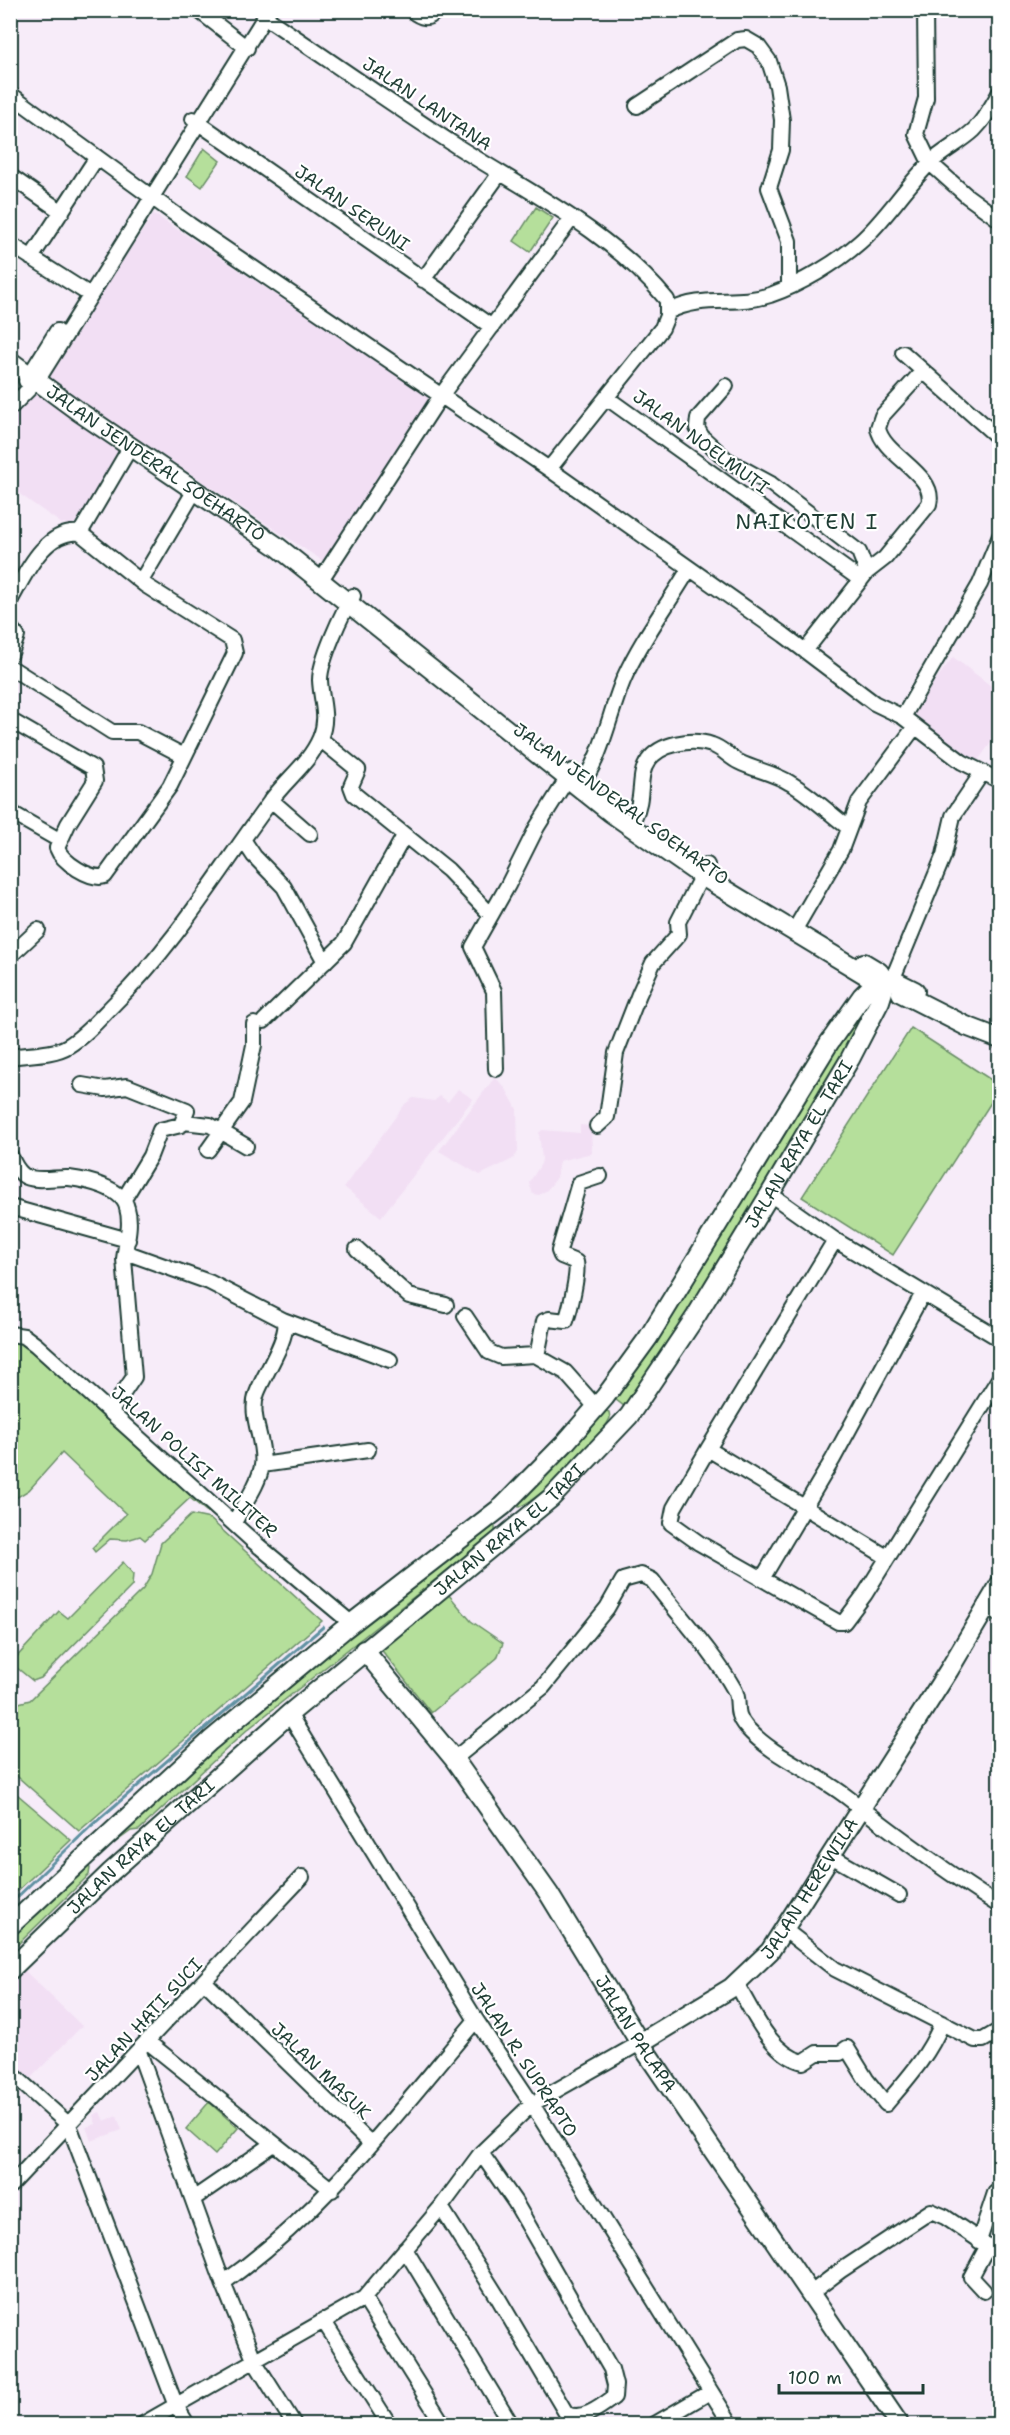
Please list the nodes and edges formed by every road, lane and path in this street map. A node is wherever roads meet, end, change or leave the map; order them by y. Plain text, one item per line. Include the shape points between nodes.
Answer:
1 (198, 10) edge
2 (411, 10) edge
3 (437, 10) edge
4 (925, 10) edge
5 (267, 14) edge
6 (244, 46) junction
7 (999, 92) edge
8 (10, 94) edge
9 (637, 106) dead end
10 (195, 121) junction
11 (98, 157) junction
12 (930, 163) junction
13 (500, 173) junction
14 (10, 176) edge
15 (149, 196) junction
16 (63, 212) junction
17 (572, 219) junction
18 (999, 220) edge
19 (10, 244) edge
20 (31, 258) junction
21 (423, 280) junction
22 (789, 287) junction
23 (84, 291) junction
24 (667, 312) junction
25 (492, 327) junction
26 (903, 352) dead end
27 (10, 361) edge
28 (922, 372) junction
29 (33, 378) junction
30 (726, 386) dead end
31 (440, 397) junction
32 (607, 398) junction
33 (10, 408) edge
34 (702, 437) junction
35 (999, 439) edge
36 (131, 446) junction
37 (688, 455) junction
38 (549, 469) junction
39 (771, 484) junction
40 (195, 490) junction
41 (757, 504) junction
42 (822, 524) junction
43 (80, 533) junction
44 (999, 536) edge
45 (809, 542) junction
46 (272, 544) junction
47 (989, 564) junction
48 (689, 569) junction
49 (999, 574) edge
50 (324, 575) junction
51 (864, 576) junction
52 (141, 581) junction
53 (350, 600) junction
54 (10, 601) edge
55 (10, 627) edge
56 (805, 651) junction
57 (10, 656) edge
58 (10, 667) edge
59 (903, 717) junction
60 (10, 720) edge
61 (914, 728) junction
62 (320, 739) junction
63 (184, 756) junction
64 (982, 773) junction
65 (575, 779) junction
66 (999, 781) edge
67 (271, 800) junction
68 (10, 812) edge
69 (634, 818) junction
70 (849, 828) junction
71 (310, 834) dead end
72 (404, 836) junction
73 (59, 840) junction
74 (244, 841) junction
75 (705, 871) junction
76 (491, 915) junction
77 (798, 924) junction
78 (38, 930) dead end
79 (10, 956) edge
80 (325, 962) junction
81 (858, 964) junction
82 (884, 981) junction
83 (922, 997) junction
84 (995, 1037) edge
85 (829, 1043) junction
86 (10, 1057) edge
87 (850, 1059) junction
88 (496, 1069) dead end
89 (82, 1085) dead end
90 (184, 1122) junction
91 (597, 1126) dead end
92 (223, 1129) junction
93 (246, 1146) dead end
94 (208, 1150) dead end
95 (10, 1155) edge
96 (600, 1176) dead end
97 (770, 1194) junction
98 (124, 1199) junction
99 (10, 1207) edge
100 (835, 1240) junction
101 (127, 1246) junction
102 (357, 1249) dead end
103 (923, 1293) junction
104 (446, 1305) dead end
105 (465, 1316) dead end
106 (283, 1320) junction
107 (10, 1334) edge
108 (999, 1339) edge
109 (537, 1356) junction
110 (390, 1360) dead end
111 (999, 1377) edge
112 (601, 1402) junction
113 (111, 1411) junction
114 (629, 1416) junction
115 (708, 1449) junction
116 (368, 1450) dead end
117 (262, 1465) junction
118 (503, 1506) junction
119 (805, 1506) junction
120 (234, 1523) junction
121 (519, 1525) junction
122 (887, 1557) junction
123 (762, 1579) junction
124 (999, 1584) edge
125 (993, 1611) edge
126 (351, 1623) junction
127 (364, 1650) junction
128 (289, 1714) junction
129 (454, 1759) junction
130 (861, 1809) junction
131 (91, 1849) junction
132 (831, 1856) junction
133 (111, 1872) junction
134 (302, 1877) dead end
135 (899, 1895) dead end
136 (999, 1906) edge
137 (10, 1926) edge
138 (784, 1930) junction
139 (10, 1970) edge
140 (204, 1981) junction
141 (738, 1981) junction
142 (476, 2020) junction
143 (942, 2024) junction
144 (999, 2032) edge
145 (640, 2043) junction
146 (143, 2047) junction
147 (10, 2072) edge
148 (532, 2104) junction
149 (69, 2125) junction
150 (273, 2144) junction
151 (371, 2144) junction
152 (481, 2153) junction
153 (10, 2186) edge
154 (332, 2190) junction
155 (995, 2193) dead end
156 (193, 2199) junction
157 (441, 2208) junction
158 (983, 2244) junction
159 (405, 2249) junction
160 (999, 2254) edge
161 (223, 2283) junction
162 (984, 2291) dead end
163 (811, 2293) junction
164 (364, 2298) junction
165 (324, 2320) junction
166 (255, 2362) junction
167 (710, 2392) junction
168 (176, 2406) junction
169 (144, 2424) edge
170 (187, 2424) edge
171 (294, 2424) edge
172 (389, 2424) edge
173 (443, 2424) edge
174 (511, 2424) edge
175 (654, 2424) edge
176 (731, 2424) edge
177 (899, 2424) edge

1 - 6 street
2 - 3 street via 424,18
4 - 12 street via 926,98 915,130
5 - 6 street
5 - 13 street, JALAN LANTANA
6 - 10 street
7 - 12 street via 973,131
8 - 11 street
9 - 22 street via 737,40 746,39 758,46 774,70 780,104 781,150 769,188 789,241
10 - 15 street
10 - 21 street, JALAN SERUNI
11 - 15 street
11 - 16 street
12 - 18 street
12 - 22 street via 861,241
13 - 17 street, JALAN LANTANA
13 - 21 street
14 - 16 street
15 - 23 street
15 - 29 street
15 - 31 street
16 - 20 street
17 - 24 street, JALAN LANTANA via 605,240 651,280 668,300
17 - 25 street
19 - 20 street
20 - 23 street
21 - 25 street, JALAN SERUNI
22 - 24 street via 754,299 694,302
23 - 29 street
24 - 32 street via 662,328
25 - 31 street
26 - 28 street
27 - 29 main road, JALAN JENDERAL SOEHARTO
28 - 35 street
28 - 51 street via 882,416 878,428 897,455 925,482 929,504 885,558
29 - 33 street
29 - 36 main road, JALAN JENDERAL SOEHARTO
30 - 34 street via 698,418 697,428
31 - 38 street
31 - 50 street
32 - 37 street, JALAN NOELMUTI
32 - 38 street
34 - 37 street
34 - 39 street via 727,460
36 - 40 main road, JALAN JENDERAL SOEHARTO
36 - 43 street
37 - 41 street, JALAN NOELMUTI
38 - 48 street
39 - 41 street
39 - 42 street
40 - 46 main road, JALAN JENDERAL SOEHARTO
40 - 52 street
41 - 45 street, JALAN NOELMUTI
42 - 45 street
42 - 51 street via 859,552
43 - 52 street
43 - 54 street via 64,534 47,545
44 - 47 street
45 - 51 street, JALAN NOELMUTI
46 - 50 main road, JALAN JENDERAL SOEHARTO via 282,546
46 - 53 main road, JALAN JENDERAL SOEHARTO
47 - 49 street
47 - 59 street
48 - 56 street
48 - 65 street via 626,674 597,753
50 - 53 main road, JALAN JENDERAL SOEHARTO
51 - 56 street
52 - 63 street via 232,640 236,648
53 - 62 street via 320,678 326,711
53 - 65 main road, JALAN JENDERAL SOEHARTO
55 - 57 street via 17,641
56 - 59 street via 874,703
58 - 63 street via 112,732 138,732
59 - 61 street
60 - 73 street via 46,738 95,771 95,781
61 - 64 street
61 - 70 street via 859,802
62 - 67 street
62 - 72 street via 358,770 351,786 354,794
63 - 73 street via 170,786 105,876 93,876 61,856
64 - 66 street
64 - 82 street via 953,816 944,855
65 - 69 main road, JALAN JENDERAL SOEHARTO
65 - 75 main road, JALAN JENDERAL SOEHARTO via 610,812
65 - 76 street via 537,827
67 - 71 street
67 - 74 street
68 - 73 street
69 - 70 street via 641,803 642,774 647,761 660,749 696,742 714,745 736,761 789,782
69 - 75 main road, JALAN JENDERAL SOEHARTO
70 - 77 street via 834,865
72 - 76 street via 462,883
72 - 80 street via 344,943
74 - 80 street via 284,887
74 - 86 street via 170,944 84,1034 63,1049
75 - 77 main road, JALAN JENDERAL SOEHARTO
75 - 81 main road, JALAN JENDERAL SOEHARTO
75 - 91 street via 678,922 680,934 654,963 639,994 616,1053 607,1117
76 - 88 street via 473,947 494,991
77 - 81 main road, JALAN JENDERAL SOEHARTO
78 - 79 street
80 - 92 street via 259,1023 242,1102
81 - 82 main road, JALAN JENDERAL SOEHARTO
81 - 85 main road via 853,993
82 - 83 main road, JALAN JENDERAL SOEHARTO
82 - 85 main road, JALAN RAYA EL TARI
82 - 87 main road, JALAN RAYA EL TARI
83 - 84 main road, JALAN JENDERAL SOEHARTO
83 - 87 main road via 888,1010
85 - 112 main road, JALAN RAYA EL TARI via 648,1338
87 - 97 main road, JALAN RAYA EL TARI
89 - 90 street via 105,1089 128,1086 185,1108
90 - 92 street
90 - 98 street via 160,1130 150,1156
92 - 93 street
92 - 94 street
95 - 98 street via 26,1176 90,1182
96 - 109 street via 579,1183 559,1251 561,1256 576,1262 578,1268 570,1310 566,1321 544,1321
97 - 100 street
97 - 114 main road, JALAN RAYA EL TARI
98 - 101 street via 128,1209
99 - 101 street
100 - 103 street
100 - 115 street
101 - 106 street
101 - 113 street via 134,1377
102 - 104 street via 409,1296
103 - 108 street
103 - 119 street
105 - 109 street via 489,1352 501,1357
106 - 110 street
106 - 117 street via 285,1334 255,1396 254,1416
107 - 113 street, JALAN POLISI MILITER via 24,1336 36,1345
109 - 112 street via 565,1372
111 - 122 street
112 - 114 main road
112 - 118 main road, JALAN RAYA EL TARI
113 - 120 street, JALAN POLISI MILITER
114 - 121 main road, JALAN RAYA EL TARI via 580,1470
115 - 119 street
115 - 123 street via 674,1508 671,1523
116 - 117 street
117 - 120 street
118 - 121 main road
118 - 126 main road, JALAN RAYA EL TARI
119 - 122 street
119 - 123 street
120 - 126 street, JALAN POLISI MILITER
121 - 127 main road, JALAN RAYA EL TARI
122 - 123 street via 847,1620 841,1623
124 - 125 main road, JALAN HEREWILA
125 - 130 main road, JALAN HEREWILA
126 - 131 main road, JALAN RAYA EL TARI via 210,1741
127 - 128 main road, JALAN RAYA EL TARI
127 - 129 main road, JALAN PALAPA
128 - 133 main road, JALAN RAYA EL TARI
128 - 142 street, JALAN R. SUPRAPTO
129 - 130 street via 543,1687 607,1608 623,1580 641,1575 652,1580 734,1688 737,1712 746,1726 775,1753 809,1771
129 - 145 main road, JALAN PALAPA via 549,1894
130 - 132 main road, JALAN HEREWILA
130 - 136 street
131 - 133 main road
131 - 137 main road, JALAN RAYA EL TARI
132 - 135 street
132 - 138 main road, JALAN HEREWILA
133 - 139 main road, JALAN RAYA EL TARI
134 - 140 street, JALAN HATI SUCI
138 - 141 main road, JALAN HEREWILA
138 - 143 street via 835,1969
140 - 146 street, JALAN HATI SUCI
140 - 151 street, JALAN MASUK
141 - 143 street via 775,2045 802,2062 821,2052 844,2050 886,2104 919,2066
141 - 145 main road, JALAN HEREWILA
142 - 148 street, JALAN R. SUPRAPTO
142 - 151 street
143 - 144 street via 979,2041
145 - 148 street, JALAN HEREWILA
145 - 163 main road, JALAN PALAPA
146 - 149 street, JALAN HATI SUCI
146 - 150 street
146 - 156 street
147 - 149 street
148 - 152 street, JALAN HEREWILA
148 - 167 street, JALAN R. SUPRAPTO
149 - 153 street, JALAN HATI SUCI
149 - 168 street
150 - 154 street
150 - 156 street
151 - 154 street, JALAN MASUK
152 - 157 street, JALAN HEREWILA
152 - 157 street via 515,2202 596,2343 613,2378 614,2397 582,2415 566,2413
154 - 161 street, JALAN MASUK via 260,2257
155 - 158 street
156 - 161 street
157 - 159 street, JALAN HEREWILA
158 - 160 street
158 - 162 street via 970,2277
158 - 163 street via 931,2211
159 - 164 street, JALAN HEREWILA
159 - 174 street
161 - 166 street
163 - 177 main road, JALAN PALAPA
164 - 165 street
164 - 173 street
165 - 166 street
165 - 172 street
166 - 168 street
166 - 171 street
167 - 175 street
167 - 176 street, JALAN R. SUPRAPTO
168 - 169 street
168 - 170 street

